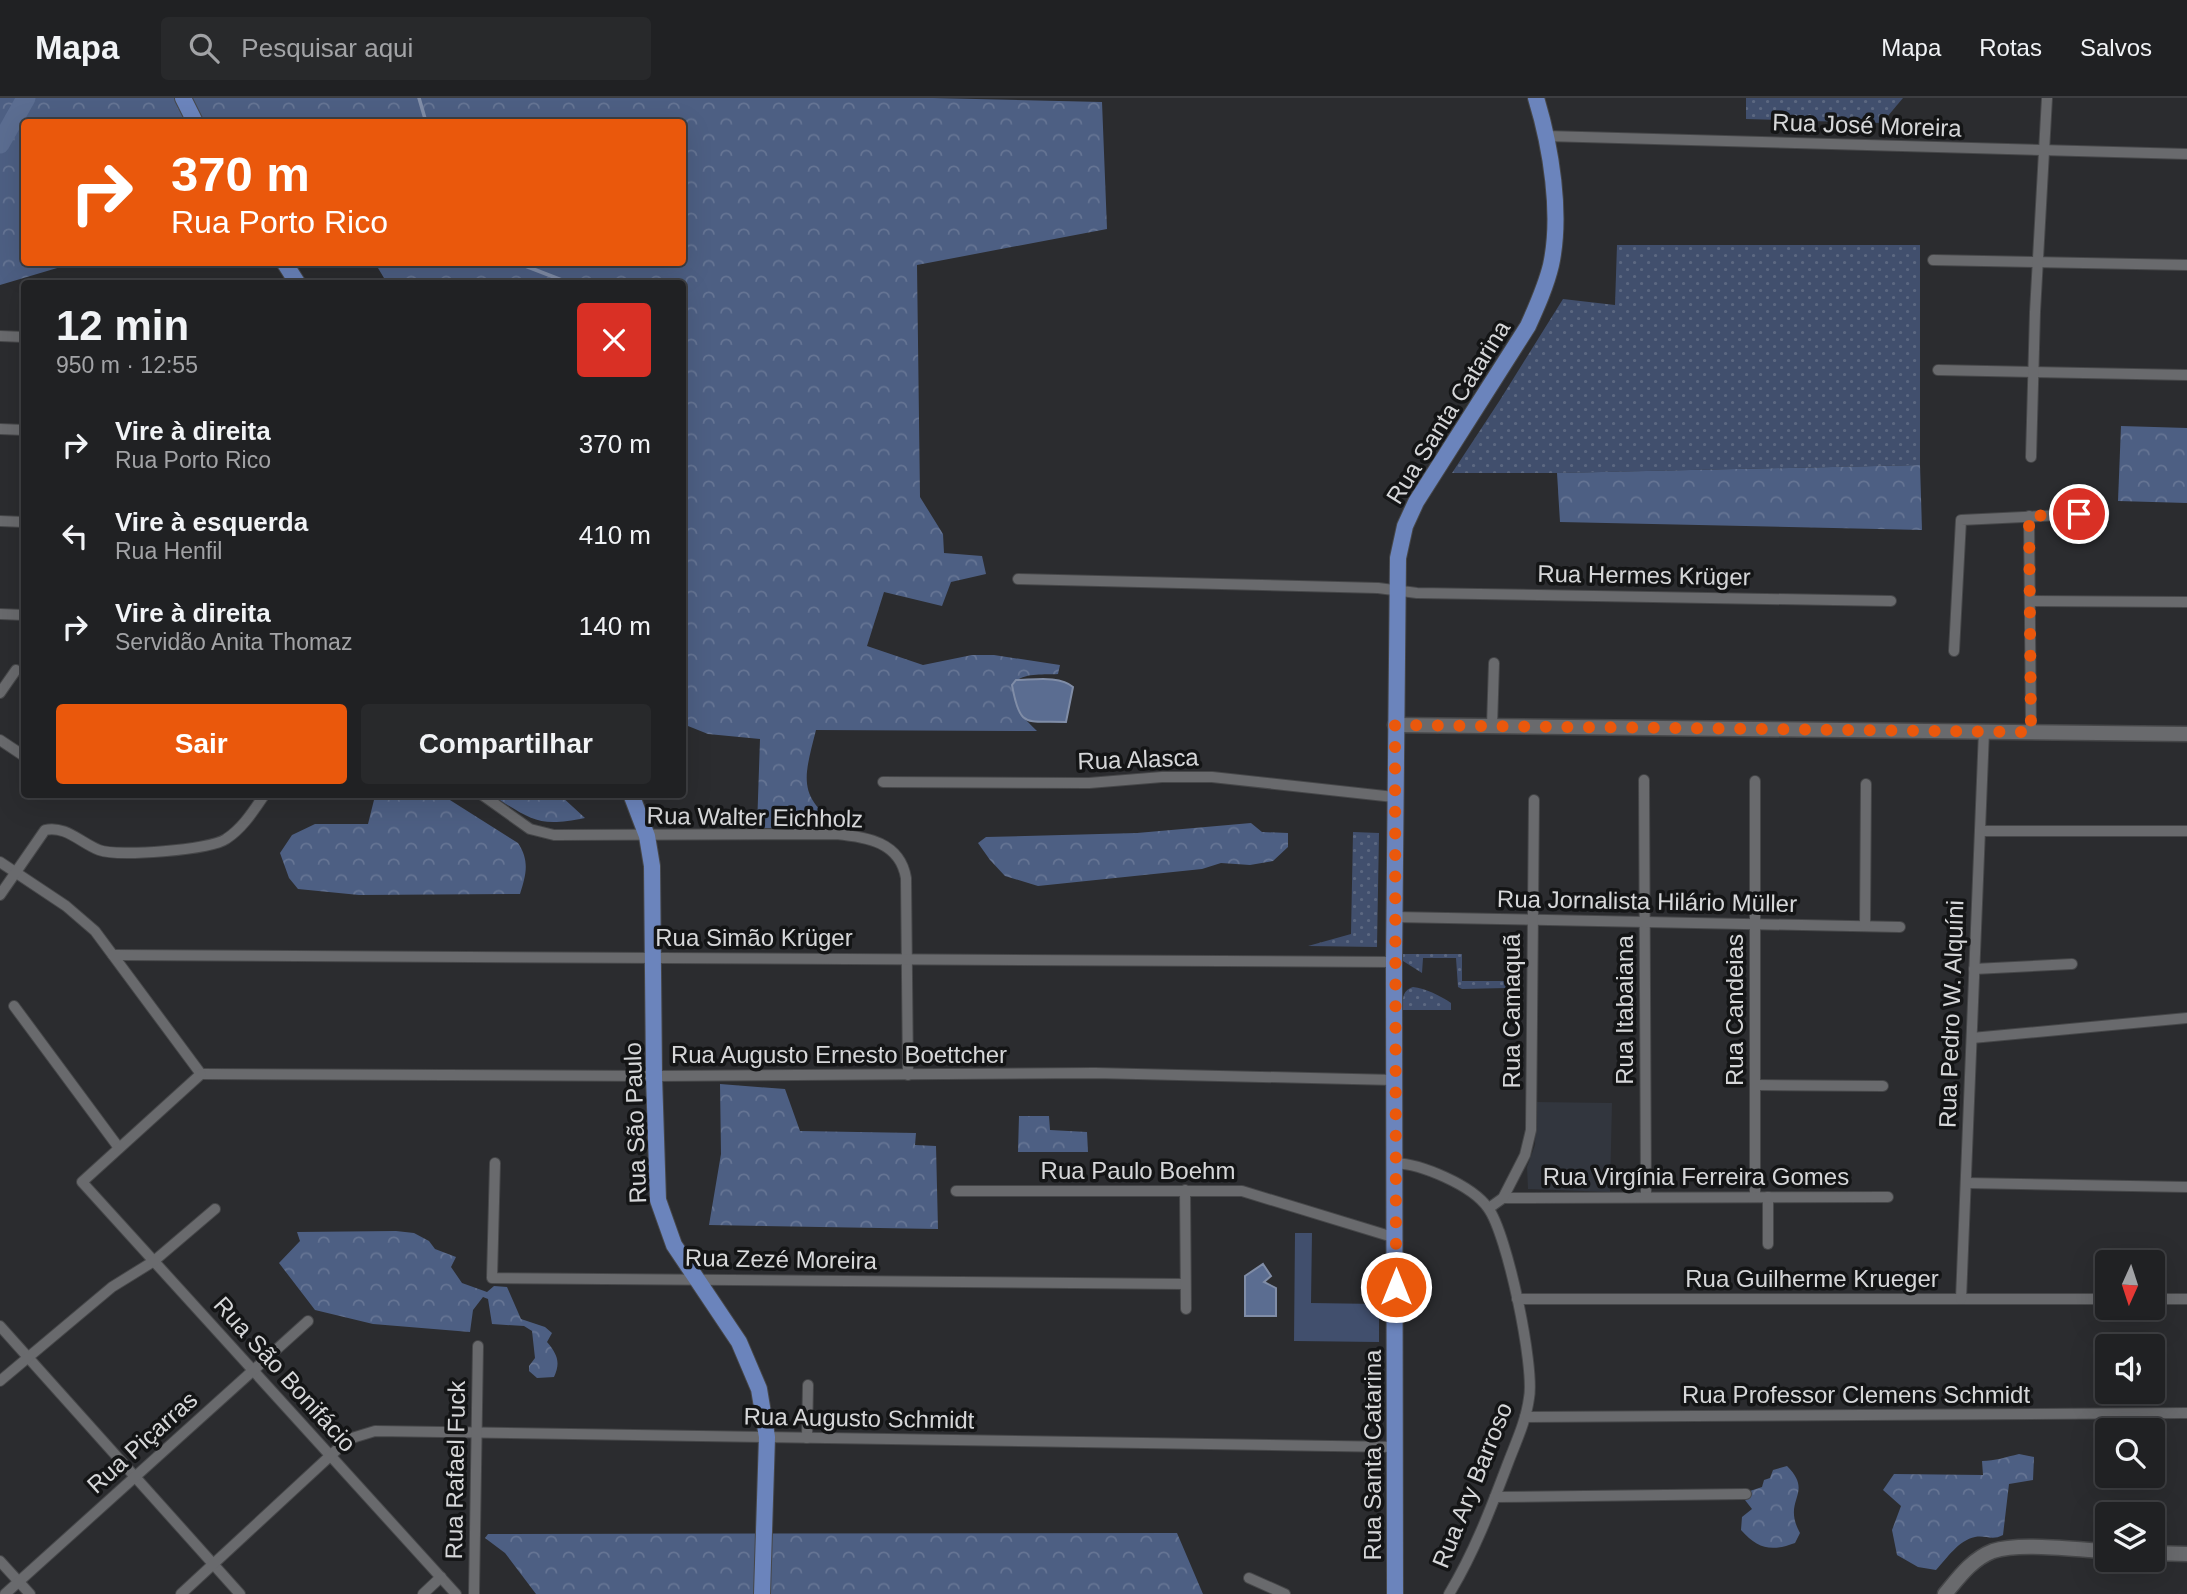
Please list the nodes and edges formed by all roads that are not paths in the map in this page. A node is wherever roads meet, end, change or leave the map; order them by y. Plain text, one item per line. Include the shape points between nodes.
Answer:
1 (183, 98) edge
2 (1536, 98) edge
3 (2047, 98) edge
4 (194, 119) edge
5 (1546, 136) junction
6 (2044, 151) junction
7 (2187, 155) edge
8 (1934, 260) dead end
9 (2038, 262) junction
10 (2187, 265) edge
11 (0, 336) edge
12 (21, 337) edge
13 (1938, 370) dead end
14 (2033, 372) junction
15 (2187, 375) edge
16 (0, 429) edge
17 (21, 430) edge
18 (2031, 457) dead end
19 (2105, 513) dead end
20 (2029, 516) junction
21 (0, 521) edge
22 (21, 522) edge
23 (1018, 579) dead end
24 (1396, 590) junction
25 (1891, 601) dead end
26 (2030, 601) junction
27 (2187, 602) edge
28 (0, 614) edge
29 (21, 615) edge
30 (1954, 651) dead end
31 (1494, 663) dead end
32 (16, 670) dead end
33 (0, 693) edge
34 (1395, 725) junction
35 (1492, 726) junction
36 (1984, 731) junction
37 (2031, 732) junction
38 (2187, 734) edge
39 (0, 740) edge
40 (21, 755) edge
41 (1644, 780) dead end
42 (1755, 781) dead end
43 (883, 782) dead end
44 (1866, 784) dead end
45 (1394, 797) junction
46 (262, 798) edge
47 (487, 798) edge
48 (633, 798) edge
49 (1534, 800) dead end
50 (1980, 831) junction
51 (2187, 831) edge
52 (647, 836) junction
53 (0, 862) edge
54 (15, 872) junction
55 (0, 895) edge
56 (1394, 917) junction
57 (1532, 920) junction
58 (1645, 922) junction
59 (1755, 924) junction
60 (1865, 926) junction
61 (1900, 927) dead end
62 (114, 956) junction
63 (654, 957) junction
64 (906, 958) junction
65 (1394, 962) junction
66 (2072, 964) dead end
67 (1974, 970) junction
68 (14, 1006) dead end
69 (2187, 1018) edge
70 (1972, 1038) junction
71 (201, 1074) junction
72 (908, 1075) junction
73 (654, 1076) junction
74 (1394, 1080) junction
75 (1755, 1085) junction
76 (1882, 1086) dead end
77 (119, 1148) junction
78 (495, 1163) dead end
79 (1395, 1163) junction
80 (1966, 1183) junction
81 (2187, 1187) edge
82 (1185, 1190) junction
83 (956, 1191) dead end
84 (1646, 1197) junction
85 (1755, 1197) junction
86 (1768, 1197) junction
87 (1888, 1197) dead end
88 (1503, 1198) junction
89 (1489, 1208) junction
90 (215, 1209) dead end
91 (1396, 1238) junction
92 (1768, 1244) dead end
93 (154, 1261) junction
94 (696, 1279) junction
95 (1185, 1284) junction
96 (1517, 1299) junction
97 (1961, 1299) junction
98 (2095, 1299) edge
99 (2165, 1299) edge
100 (2187, 1299) edge
101 (1186, 1309) dead end
102 (307, 1321) dead end
103 (0, 1326) edge
104 (478, 1346) dead end
105 (28, 1357) junction
106 (253, 1370) junction
107 (0, 1381) edge
108 (808, 1385) dead end
109 (2187, 1413) edge
110 (1525, 1417) junction
111 (477, 1433) junction
112 (767, 1437) junction
113 (807, 1438) junction
114 (1395, 1447) junction
115 (331, 1456) junction
116 (135, 1477) junction
117 (1746, 1494) dead end
118 (1495, 1497) junction
119 (2095, 1551) edge
120 (2165, 1553) edge
121 (2187, 1554) edge
122 (0, 1561) edge
123 (213, 1564) junction
124 (441, 1577) junction
125 (1250, 1578) dead end
126 (19, 1582) junction
127 (5, 1594) edge
128 (30, 1594) edge
129 (181, 1594) edge
130 (240, 1594) edge
131 (423, 1594) edge
132 (456, 1594) edge
133 (474, 1594) edge
134 (762, 1594) edge
135 (1284, 1594) edge
136 (1395, 1594) edge
137 (1450, 1594) edge
138 (1945, 1594) edge

1 - 4 main road
2 - 5 main road, Rua Santa Catarina
3 - 6 street
5 - 6 street, Rua José Moreira
5 - 24 main road, Rua Santa Catarina via 1555,231 1545,285 1528,326 1409,515
6 - 7 street, Rua José Moreira
6 - 9 street
8 - 9 street
9 - 10 street
9 - 14 street
11 - 12 street
13 - 14 street
14 - 15 street
14 - 18 street
16 - 17 street
19 - 20 street
20 - 26 street
20 - 30 street via 1961,520
21 - 22 street
23 - 24 street, Rua Hermes Krüger
24 - 25 street, Rua Hermes Krüger
24 - 34 main road, Rua Santa Catarina
26 - 27 street
26 - 37 street
28 - 29 street
31 - 35 street
32 - 33 street
34 - 35 main road
34 - 45 main road, Rua Santa Catarina
35 - 36 main road
36 - 37 main road
36 - 50 street, Rua Pedro W. Alquíni
37 - 38 main road
39 - 40 street
41 - 58 street, Rua Itabaiana
42 - 59 street, Rua Candeias
43 - 45 street, Rua Alasca via 1089,783 1212,777
44 - 60 street
45 - 56 main road, Rua Santa Catarina
46 - 54 street via 235,832 213,846 116,853 51,828
47 - 52 street, Rua Walter Eichholz via 542,833
48 - 52 main road, Rua São Paulo
49 - 57 street, Rua Camaquã
50 - 51 street
50 - 67 street, Rua Pedro W. Alquíni
52 - 63 main road, Rua São Paulo
52 - 64 street, Rua Walter Eichholz via 836,834 886,846 900,859 906,878
53 - 54 street
54 - 55 street
54 - 62 street via 80,918
56 - 57 street, Rua Jornalista Hilário Müller
56 - 65 main road, Rua Santa Catarina
57 - 58 street, Rua Jornalista Hilário Müller
57 - 88 street, Rua Camaquã via 1531,1130 1525,1155
58 - 59 street, Rua Jornalista Hilário Müller
58 - 84 street, Rua Itabaiana
59 - 60 street, Rua Jornalista Hilário Müller
59 - 75 street, Rua Candeias
60 - 61 street, Rua Jornalista Hilário Müller
62 - 63 street, Rua Simão Krüger
62 - 71 street
63 - 64 street, Rua Simão Krüger
63 - 73 main road, Rua São Paulo
64 - 65 street, Rua Simão Krüger
64 - 72 street, Rua Walter Eichholz
65 - 74 main road, Rua Santa Catarina
66 - 67 street
67 - 70 street, Rua Pedro W. Alquíni
68 - 77 street
69 - 70 street
70 - 80 street, Rua Pedro W. Alquíni
71 - 73 street, Rua Augusto Ernesto Boettcher
71 - 77 street
72 - 73 street, Rua Augusto Ernesto Boettcher
72 - 74 street, Rua Augusto Ernesto Boettcher via 1095,1073
73 - 94 main road, Rua São Paulo via 658,1200 674,1245
74 - 79 main road, Rua Santa Catarina
75 - 76 street
75 - 85 street, Rua Candeias
77 - 93 street, Rua São Bonifácio via 82,1182
78 - 94 street, Rua Zezé Moreira via 492,1278
79 - 89 street via 1434,1171
79 - 91 main road, Rua Santa Catarina
80 - 81 street
80 - 97 street, Rua Pedro W. Alquíni
82 - 83 street, Rua Paulo Boehm
82 - 91 street, Rua Paulo Boehm via 1254,1193
82 - 95 street
84 - 85 street, Rua Virgínia Ferreira Gomes
84 - 88 street, Rua Virgínia Ferreira Gomes
85 - 86 street, Rua Virgínia Ferreira Gomes
86 - 87 street, Rua Virgínia Ferreira Gomes
86 - 92 street
88 - 89 street, Rua Camaquã
89 - 96 street, Rua Ary Barroso
90 - 93 street
91 - 114 main road, Rua Santa Catarina
93 - 105 street via 112,1287
93 - 106 street, Rua São Bonifácio
94 - 95 street, Rua Zezé Moreira
94 - 112 main road, Rua São Paulo via 746,1357 759,1390
95 - 101 street
96 - 97 street, Rua Guilherme Krueger
96 - 110 street, Rua Ary Barroso via 1531,1379
97 - 98 street, Rua Guilherme Krueger
99 - 100 street
102 - 106 street, Rua Piçarras
103 - 105 street
104 - 111 street, Rua Rafael Fuck
105 - 107 street
105 - 116 street
106 - 115 street, Rua São Bonifácio
106 - 116 street, Rua Piçarras
108 - 113 street
109 - 110 street, Rua Professor Clemens Schmidt
110 - 118 street, Rua Ary Barroso
111 - 112 street, Rua Augusto Schmidt
111 - 115 street, Rua Augusto Schmidt via 375,1431 352,1438
111 - 133 street, Rua Rafael Fuck
112 - 113 street, Rua Augusto Schmidt
112 - 134 main road, Rua São Paulo
113 - 114 street, Rua Augusto Schmidt
114 - 136 main road, Rua Santa Catarina
115 - 123 street, Rua Augusto Schmidt
115 - 124 street, Rua São Bonifácio
116 - 123 street
116 - 126 street, Rua Piçarras
117 - 118 street
118 - 137 street, Rua Ary Barroso
119 - 138 main road via 1994,1551 1971,1565
120 - 121 main road
122 - 126 street
123 - 129 street, Rua Augusto Schmidt
123 - 130 street
124 - 131 street
124 - 132 street, Rua São Bonifácio
125 - 135 street
126 - 127 street, Rua Piçarras
126 - 128 street

